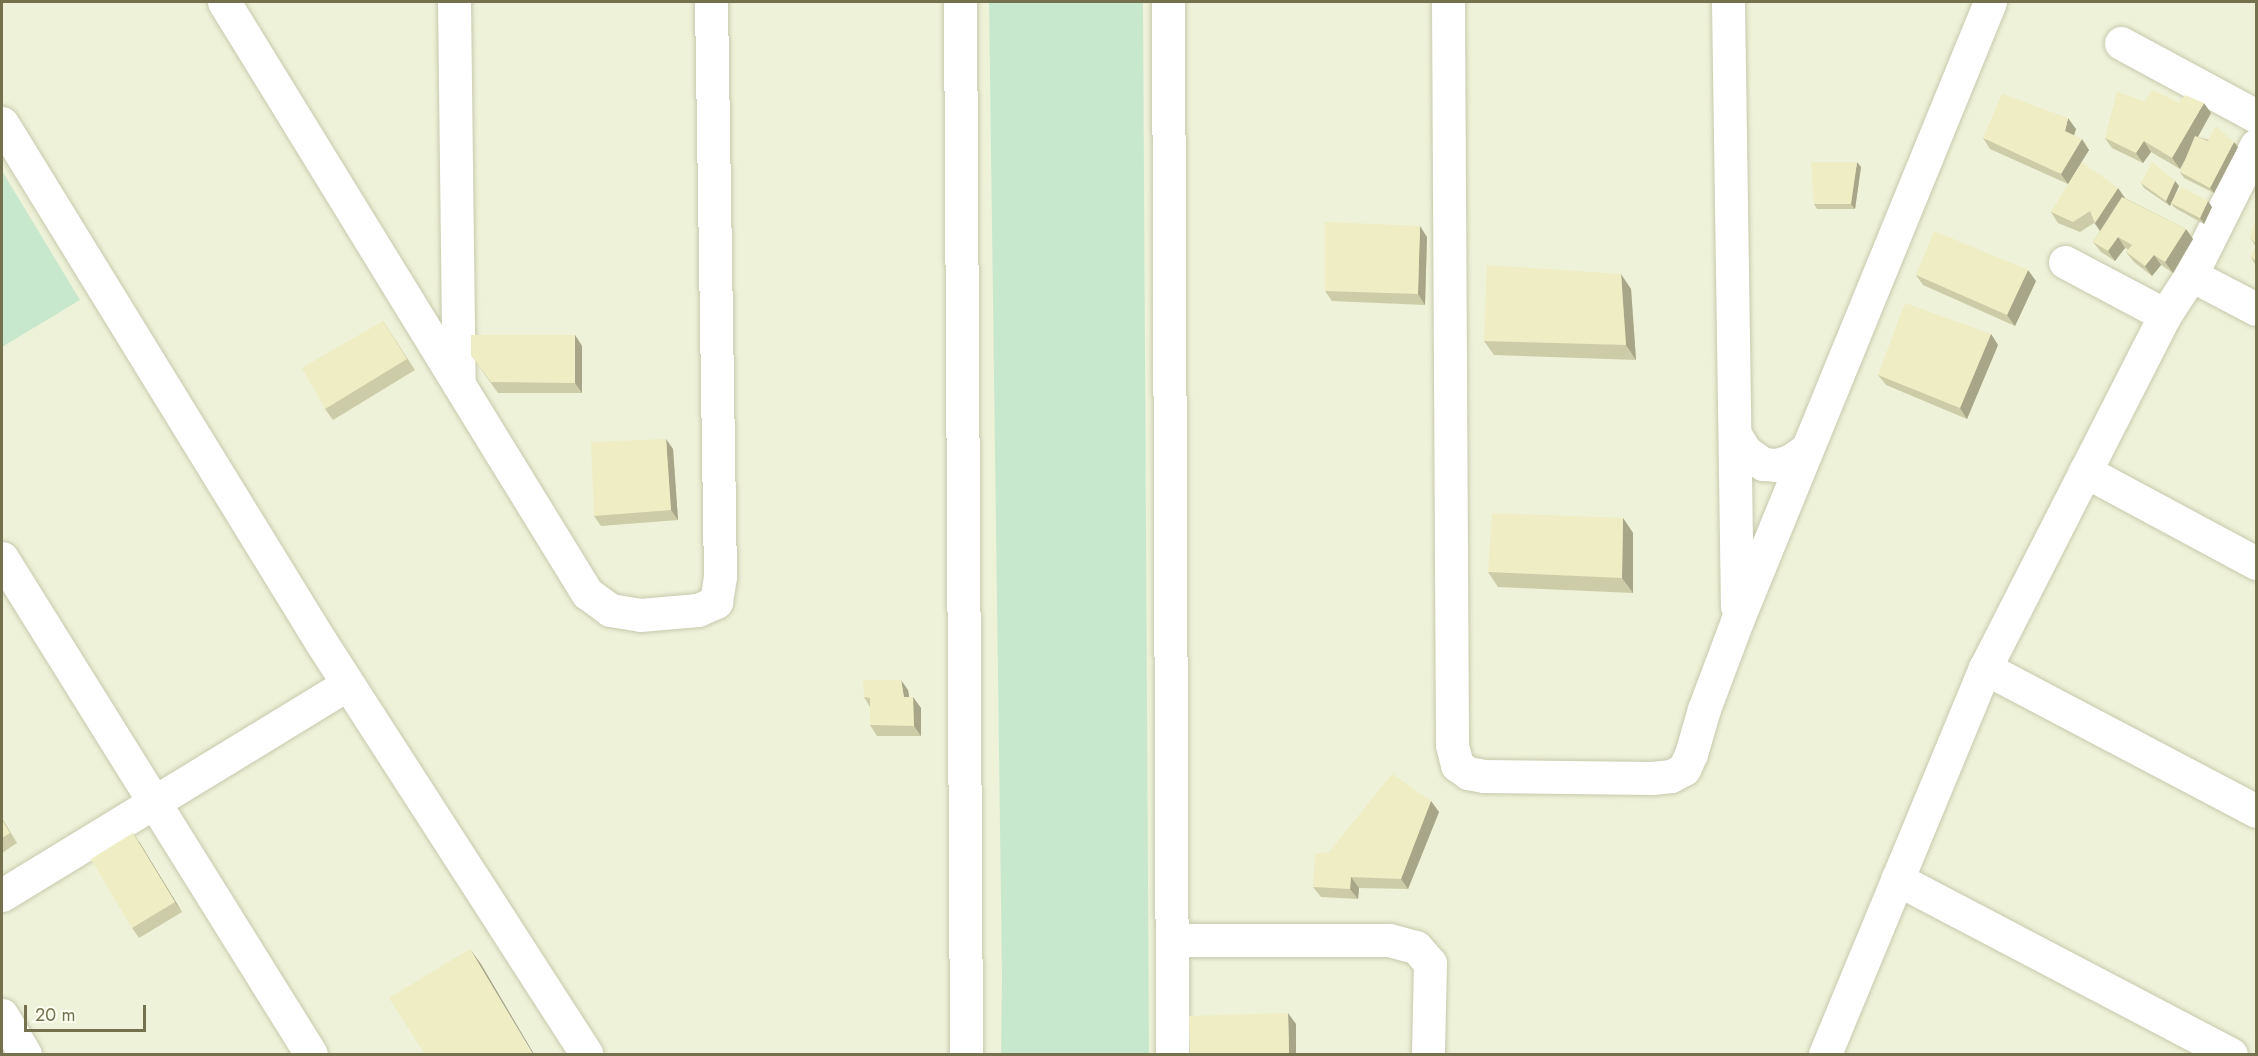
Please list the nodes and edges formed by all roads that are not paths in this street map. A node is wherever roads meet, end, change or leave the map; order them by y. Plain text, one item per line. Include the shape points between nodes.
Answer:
1 (224, 2) edge
2 (454, 2) edge
3 (711, 2) edge
4 (960, 2) edge
5 (1168, 2) edge
6 (1449, 2) edge
7 (1728, 2) edge
8 (1990, 2) edge
9 (2121, 43) dead end
10 (2256, 116) edge
11 (2, 123) edge
12 (2256, 146) edge
13 (2065, 261) dead end
14 (2191, 275) junction
15 (2256, 309) edge
16 (2165, 315) junction
17 (459, 385) junction
18 (1736, 436) junction
19 (1806, 450) junction
20 (2085, 471) junction
21 (2, 558) edge
22 (2256, 563) edge
23 (1737, 621) junction
24 (1985, 668) junction
25 (348, 684) junction
26 (153, 803) junction
27 (2256, 811) edge
28 (1897, 879) junction
29 (2, 895) edge
30 (1172, 940) junction
31 (2, 1015) edge
32 (25, 1054) edge
33 (311, 1054) edge
34 (587, 1054) edge
35 (966, 1054) edge
36 (1172, 1054) edge
37 (1428, 1054) edge
38 (1825, 1054) edge
39 (2231, 1054) edge

1 - 17 street
2 - 17 street
3 - 17 street via 720,576 716,602 698,610 640,615 610,610 587,593
4 - 35 street
5 - 30 street
6 - 23 street via 1452,745 1457,765 1468,773 1484,776 1671,776 1684,769 1691,754
7 - 18 street
8 - 19 street
9 - 10 street
11 - 25 street
12 - 14 street
13 - 16 street
14 - 15 street
14 - 16 street
16 - 20 street
18 - 19 street via 1745,451 1763,464 1790,461
18 - 23 street
19 - 23 street
20 - 22 street
20 - 24 street
21 - 26 street
24 - 27 street
24 - 28 street
25 - 26 street
25 - 34 street
26 - 29 street
26 - 33 street
28 - 38 street
28 - 39 street
30 - 36 street
30 - 37 street via 1389,940 1416,947 1430,963
31 - 32 street

